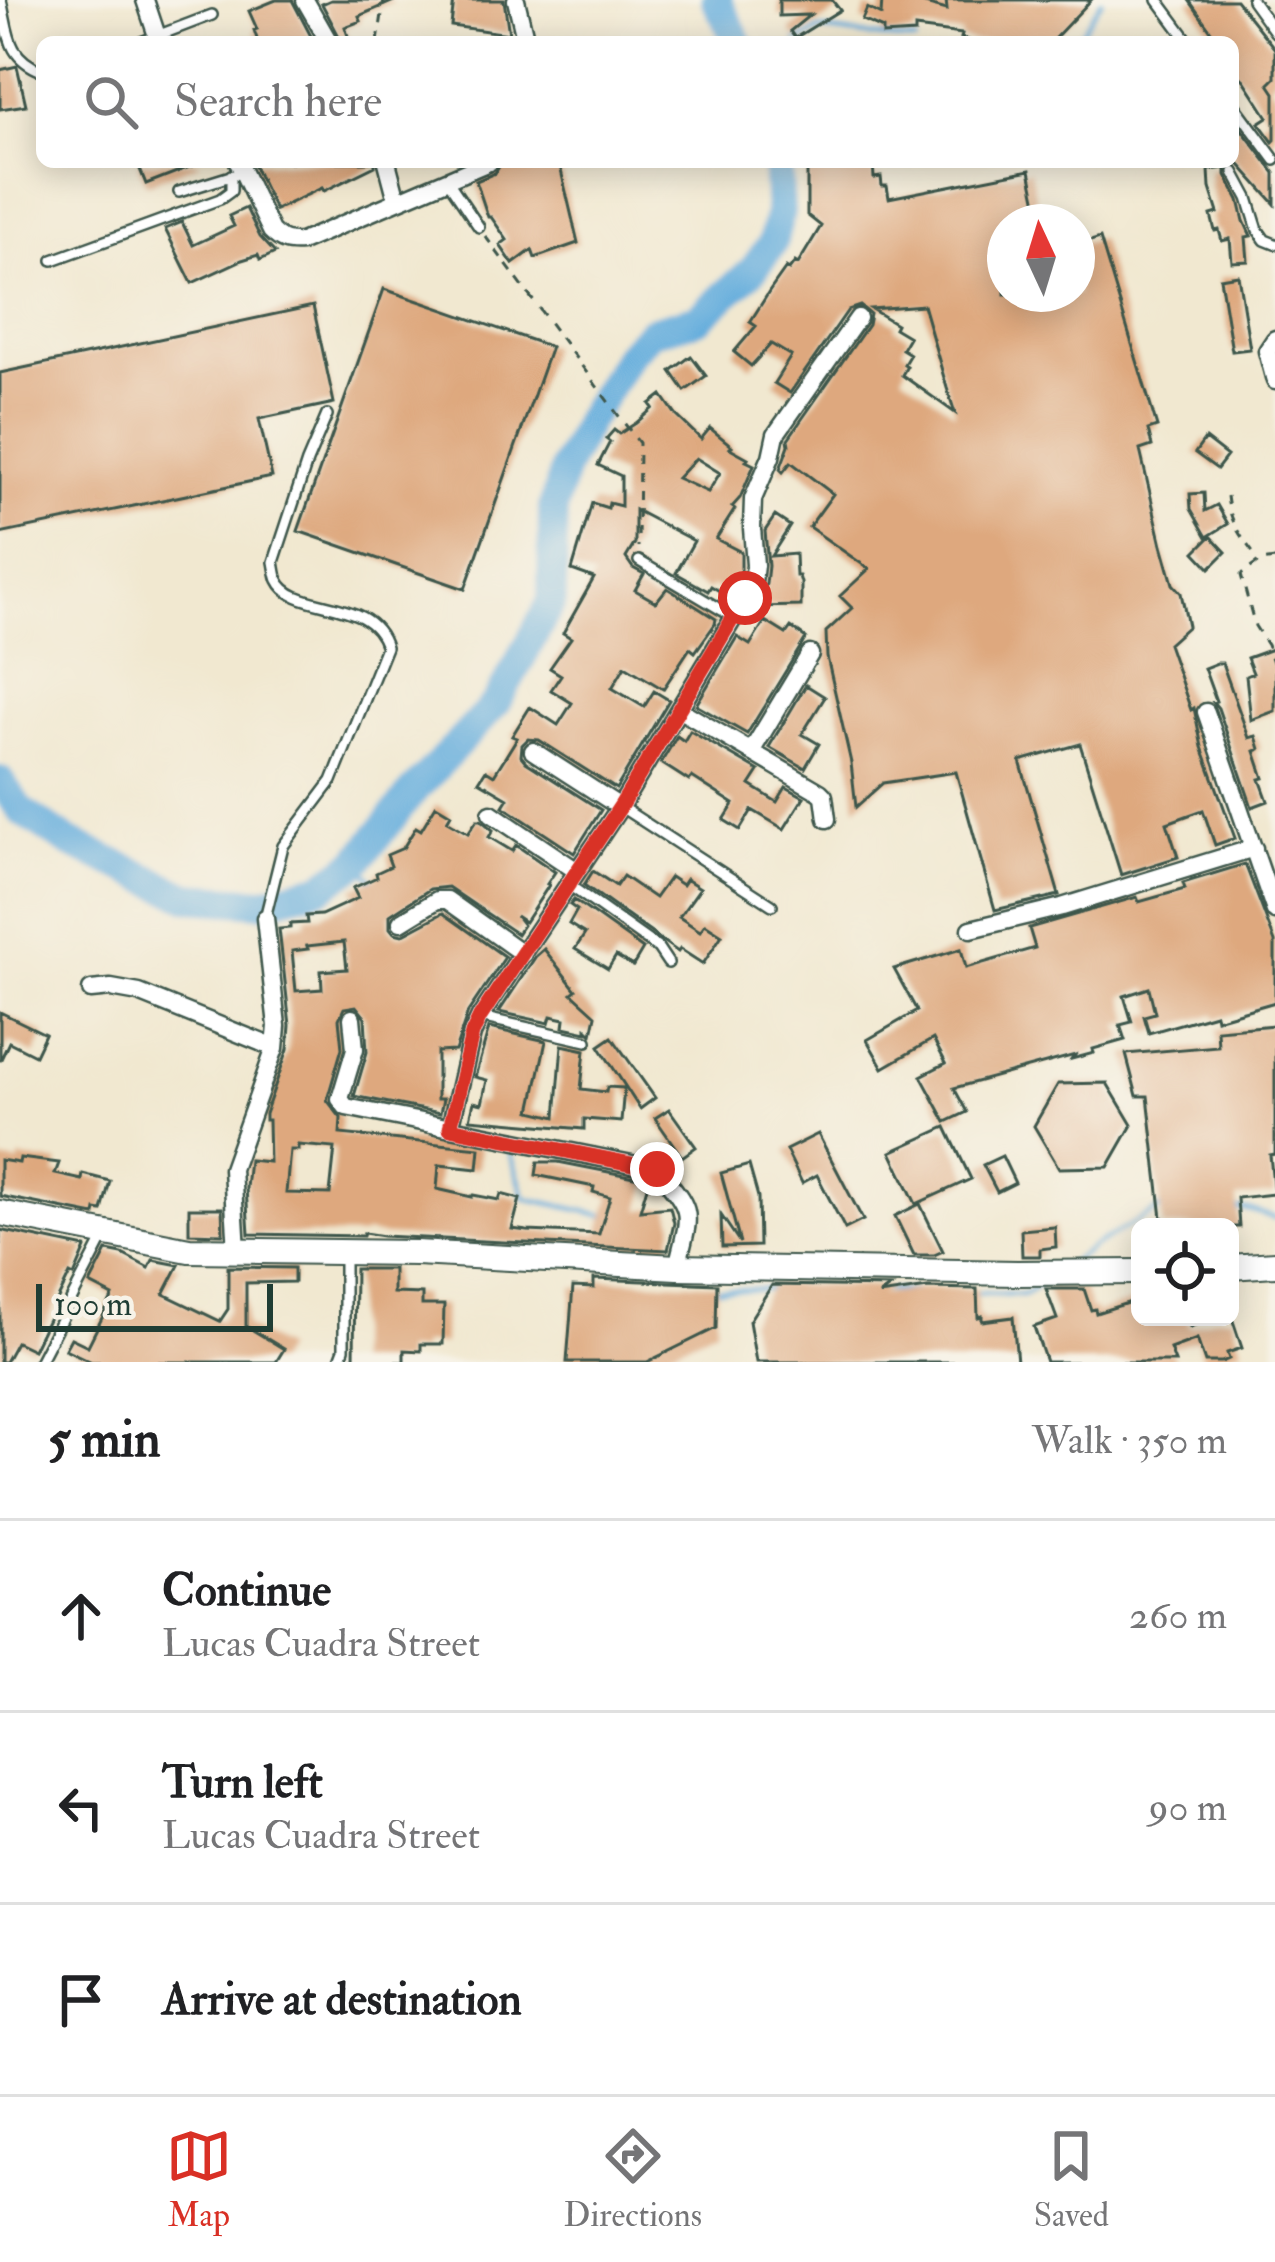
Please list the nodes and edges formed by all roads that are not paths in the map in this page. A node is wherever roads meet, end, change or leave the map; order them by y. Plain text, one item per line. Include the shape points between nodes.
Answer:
1 (1, 0) edge
2 (145, 0) edge
3 (305, 0) edge
4 (516, 0) edge
5 (1158, 0) edge
6 (1252, 0) edge
7 (212, 15) dead end
8 (1275, 32) edge
9 (151, 36) edge
10 (162, 36) edge
11 (325, 36) edge
12 (525, 36) edge
13 (1185, 36) edge
14 (6, 51) edge
15 (36, 68) edge
16 (1239, 111) edge
17 (1275, 160) edge
18 (389, 168) edge
19 (473, 168) edge
20 (237, 170) edge
21 (1234, 172) dead end
22 (446, 178) junction
23 (179, 192) dead end
24 (397, 200) junction
25 (479, 227) road end
26 (1275, 244) edge
27 (53, 260) dead end
28 (857, 318) dead end
29 (1275, 338) edge
30 (1275, 381) edge
31 (327, 415) dead end
32 (639, 561) road end
33 (735, 619) junction
34 (810, 653) dead end
35 (680, 710) junction
36 (1206, 712) dead end
37 (533, 751) dead end
38 (751, 752) junction
39 (620, 807) junction
40 (491, 813) dead end
41 (826, 819) dead end
42 (1254, 848) junction
43 (573, 878) junction
44 (772, 905) dead end
45 (1275, 910) edge
46 (265, 918) joint
47 (401, 922) dead end
48 (971, 929) dead end
49 (523, 954) junction
50 (668, 963) dead end
51 (92, 990) dead end
52 (480, 1017) junction
53 (352, 1018) dead end
54 (586, 1040) dead end
55 (275, 1048) junction
56 (450, 1128) junction
57 (0, 1213) edge
58 (105, 1235) junction
59 (237, 1251) junction
60 (344, 1252) junction
61 (1275, 1264) edge
62 (1239, 1266) edge
63 (677, 1267) junction
64 (1131, 1272) edge
65 (39, 1362) edge
66 (339, 1362) edge

1 - 14 lane
2 - 9 street
3 - 11 street
4 - 12 street
5 - 13 lane
6 - 8 lane
7 - 10 lane
14 - 15 lane
16 - 17 lane
18 - 24 street
19 - 22 street
20 - 23 lane
20 - 24 street via 272,231 290,243
20 - 27 lane via 220,199
21 - 26 lane via 1258,230
22 - 24 street
22 - 25 lane
28 - 33 street via 776,434 753,499 754,582
29 - 30 street via 1267,351
31 - 46 lane via 274,562 276,578 292,595 358,614 378,627 386,646 332,781 284,846
32 - 33 lane
33 - 35 street
34 - 38 street
35 - 38 street
35 - 39 street
36 - 42 street
37 - 39 street
38 - 41 street via 820,792
39 - 43 street
39 - 44 lane
40 - 43 street
42 - 45 street
42 - 48 street
43 - 49 street
43 - 50 lane
46 - 55 street
47 - 49 street via 447,900
49 - 52 street
51 - 55 street via 139,993
52 - 54 lane
52 - 56 street
53 - 56 street via 355,1049 340,1100 346,1107
55 - 59 street via 232,1169
56 - 63 street via 657,1169 687,1208
57 - 58 main road
58 - 59 main road
58 - 65 lane
59 - 60 main road
60 - 63 main road
60 - 66 lane
61 - 62 main road
63 - 64 main road

